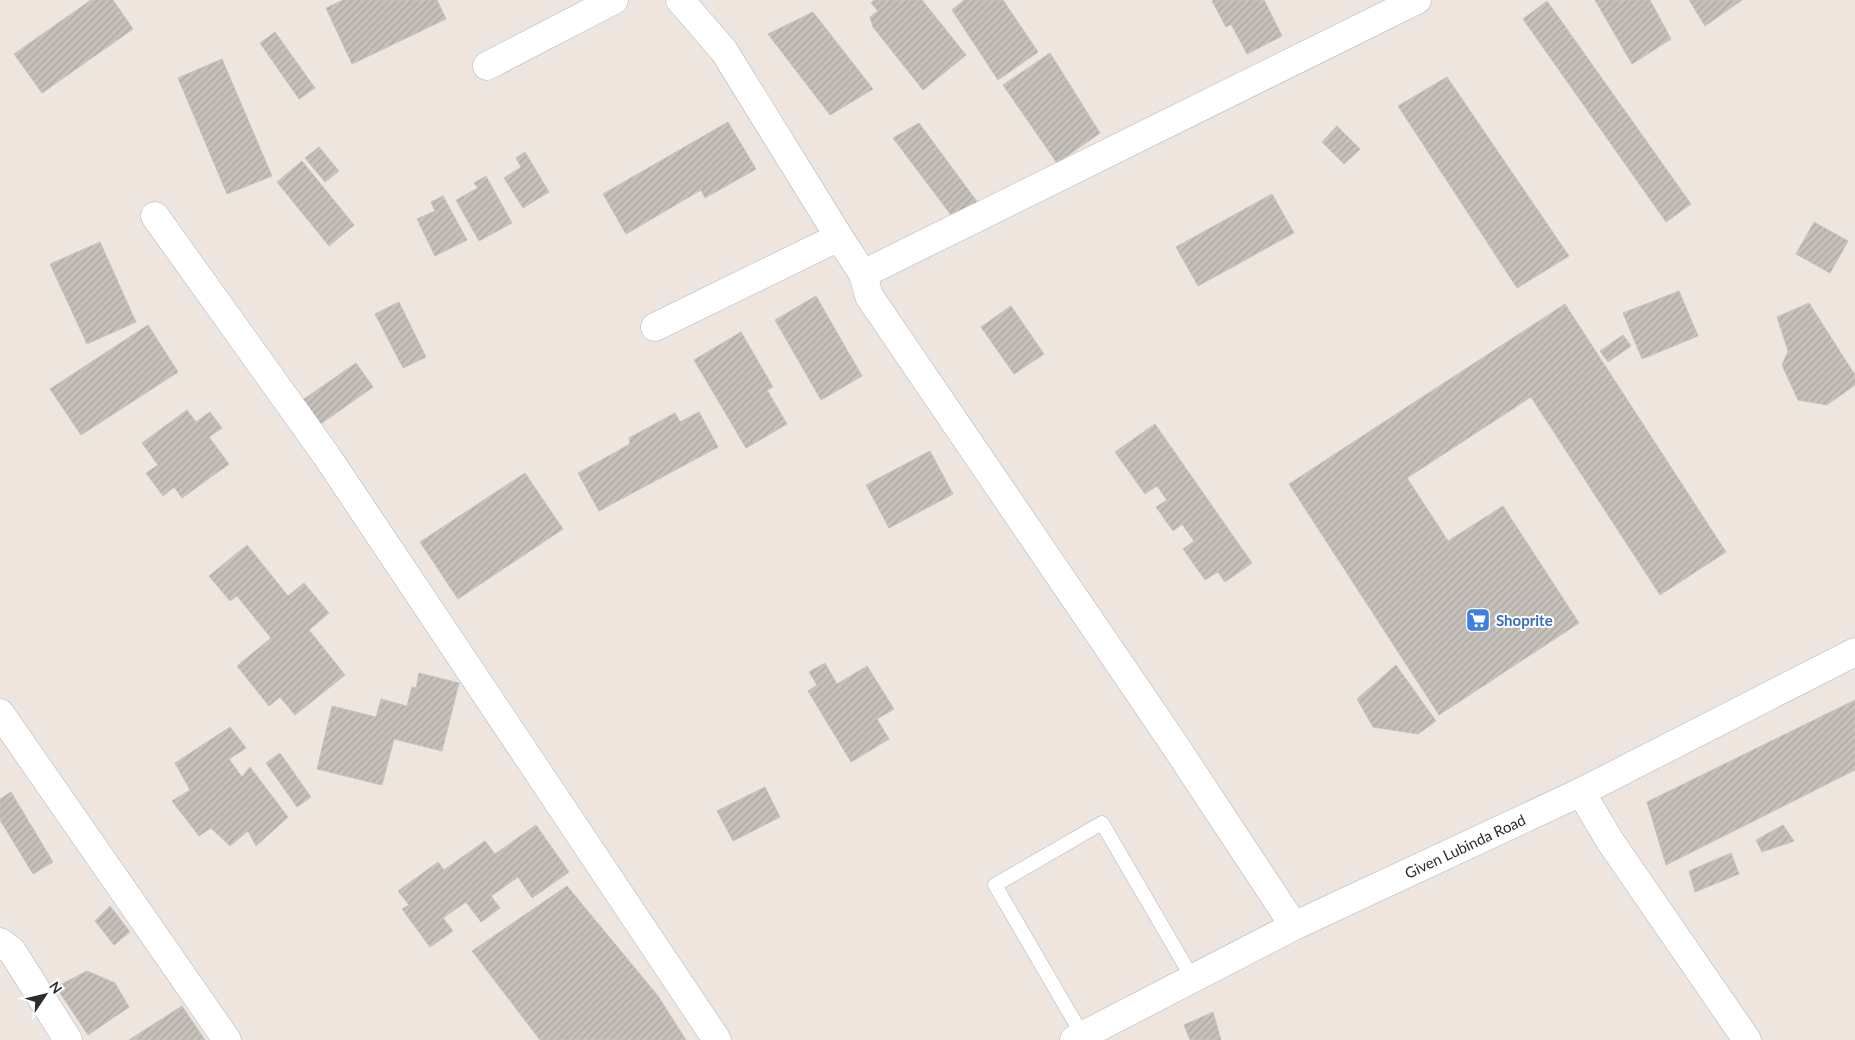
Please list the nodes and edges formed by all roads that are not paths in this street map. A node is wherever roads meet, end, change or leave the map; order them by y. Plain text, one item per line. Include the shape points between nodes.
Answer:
1 (614, 0) edge
2 (680, 0) edge
3 (1417, 0) edge
4 (486, 66) dead end
5 (155, 216) dead end
6 (839, 237) junction
7 (863, 274) junction
8 (655, 327) dead end
9 (1855, 652) edge
10 (0, 713) edge
11 (1581, 792) junction
12 (1294, 926) junction
13 (0, 942) edge
14 (1193, 979) junction
15 (1079, 1038) edge
16 (68, 1040) edge
17 (227, 1040) edge
18 (717, 1040) edge
19 (1747, 1040) edge

1 - 4 street
2 - 6 street via 724,51
3 - 7 street
5 - 18 street via 326,455
6 - 7 street
6 - 8 street
7 - 12 street via 869,296
9 - 11 street, Given Lubinda Road
10 - 17 street
11 - 12 street, Given Lubinda Road
11 - 19 street via 1610,842
12 - 14 street, Given Lubinda Road
13 - 16 street via 12,951
14 - 15 street, Given Lubinda Road
14 - 15 lane via 1102,823 995,885

